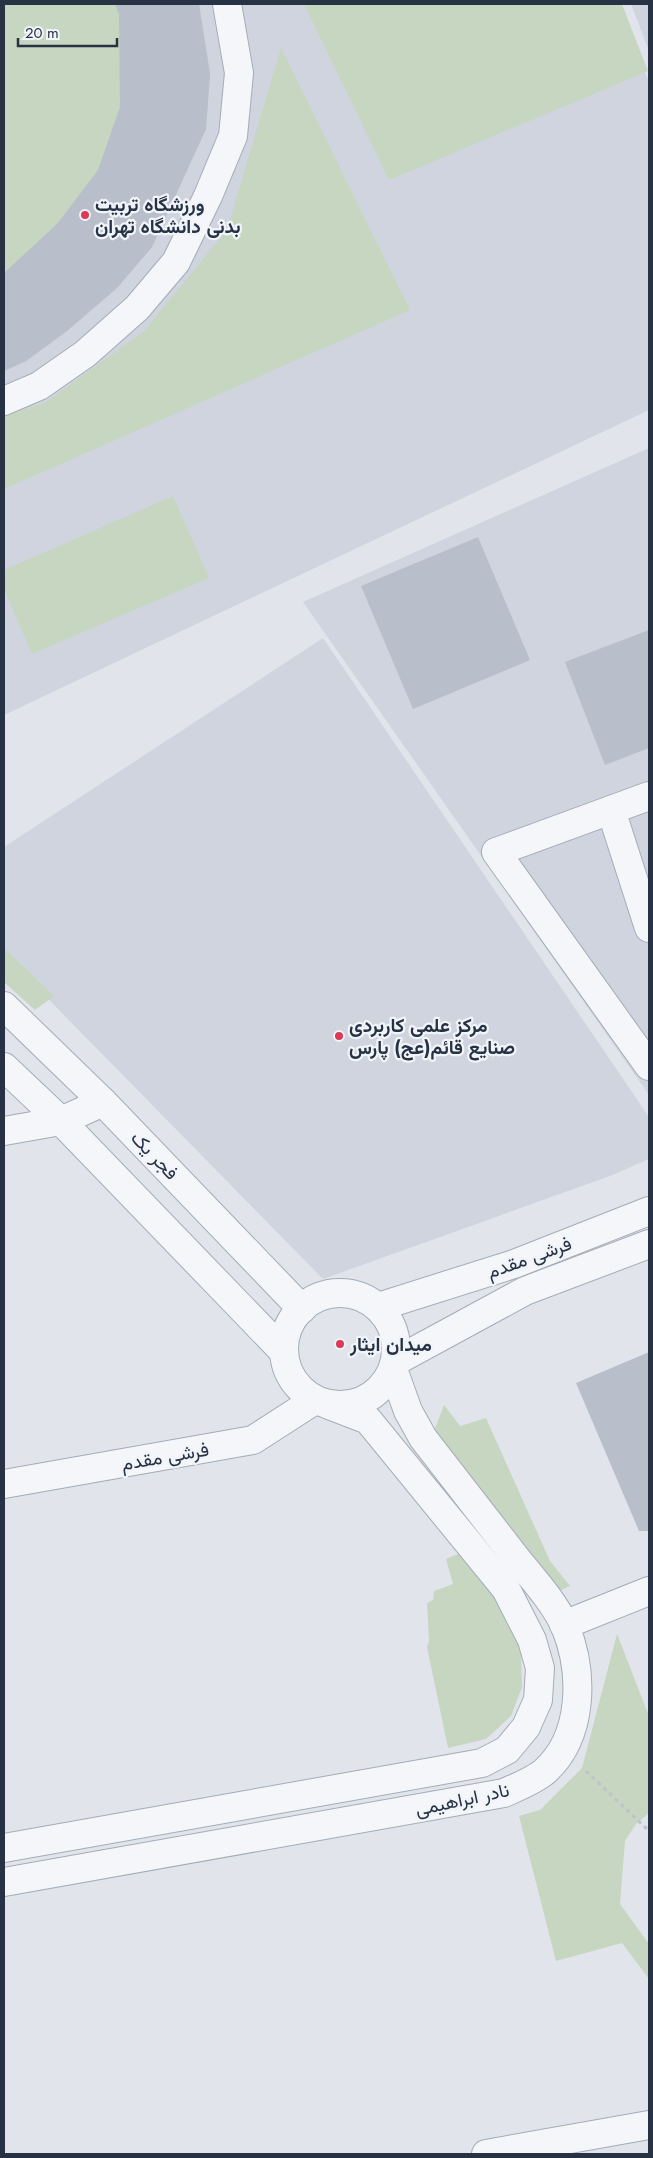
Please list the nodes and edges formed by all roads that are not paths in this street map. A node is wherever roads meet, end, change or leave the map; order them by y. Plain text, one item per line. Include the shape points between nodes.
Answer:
1 (227, 4) edge
2 (4, 401) edge
3 (649, 796) edge
4 (611, 810) junction
5 (649, 928) edge
6 (4, 1006) edge
7 (649, 1066) edge
8 (4, 1067) edge
9 (103, 1102) junction
10 (61, 1121) junction
11 (4, 1131) edge
12 (649, 1211) edge
13 (649, 1244) edge
14 (378, 1307) junction
15 (302, 1309) junction
16 (284, 1352) junction
17 (394, 1365) junction
18 (322, 1403) junction
19 (4, 1484) edge
20 (649, 1591) edge
21 (564, 1625) junction
22 (4, 1848) edge
23 (4, 1882) edge
24 (649, 2125) edge
25 (486, 2154) edge

1 - 2 street via 239,73 233,136 176,262 137,308 85,354 40,386
3 - 4 street
4 - 5 street
4 - 7 street via 496,852
6 - 9 street, فجر یک
8 - 10 street
9 - 10 street
9 - 15 street, فجر یک
10 - 11 street
10 - 16 street
12 - 14 street, فرشی مقدم via 514,1264
13 - 17 street, فرشی مقدم via 525,1291
14 - 15 street via 365,1298 336,1293 322,1296
14 - 17 street via 394,1332 397,1346
15 - 16 street via 289,1325
16 - 18 street via 286,1368 293,1381 303,1392
17 - 18 street via 390,1377 364,1401 347,1405
17 - 21 street, نادر ابراهیمی via 408,1411 423,1438 545,1595
18 - 19 street, فرشی مقدم via 253,1440
18 - 22 street, نادر ابراهیمی via 368,1420 506,1589 532,1640 540,1668 538,1700 526,1726 507,1750 482,1763
20 - 21 street
21 - 23 street, نادر ابراهیمی via 574,1653 578,1681 574,1716 564,1750 544,1772 504,1794
24 - 25 street

